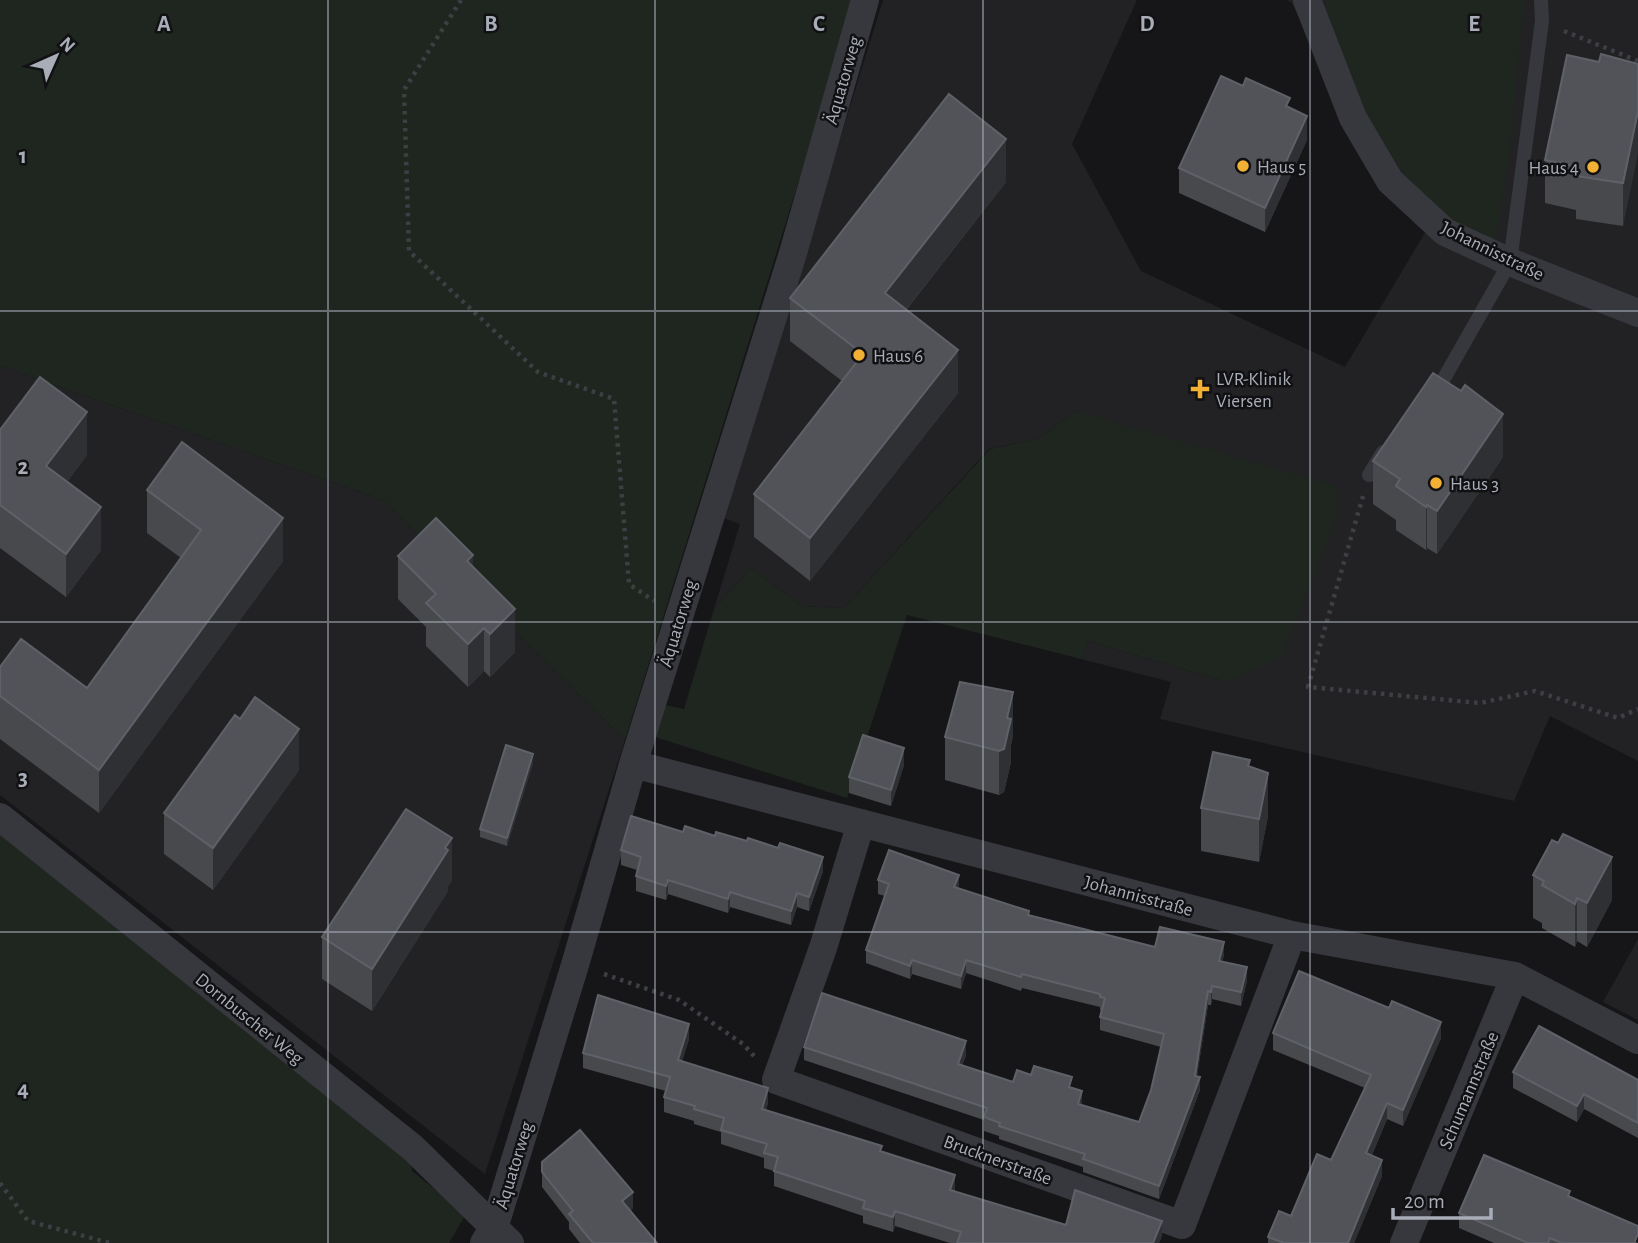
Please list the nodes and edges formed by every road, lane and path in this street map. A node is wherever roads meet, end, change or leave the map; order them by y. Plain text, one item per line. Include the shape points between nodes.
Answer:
1 (461, 0) edge
2 (865, 0) edge
3 (1307, 0) edge
4 (1541, 0) edge
5 (1542, 21) junction
6 (1638, 61) edge
7 (1510, 262) junction
8 (1638, 313) edge
9 (1419, 412) edge
10 (1393, 440) edge
11 (1369, 475) joint
12 (679, 617) junction
13 (1638, 709) edge
14 (633, 764) junction
15 (0, 817) edge
16 (861, 822) junction
17 (1292, 934) junction
18 (575, 965) junction
19 (1515, 976) junction
20 (1638, 1040) edge
21 (776, 1080) junction
22 (0, 1183) edge
23 (496, 1237) edge
24 (110, 1243) edge
25 (1404, 1243) edge

1 - 12 path via 404,90 409,251 538,372 614,399 629,584
2 - 12 street, Äquatorweg via 793,253
3 - 7 street, Johannisstraße via 1353,118 1390,181 1445,232
4 - 5 lane
5 - 6 path
5 - 7 lane
7 - 8 street, Johannisstraße
7 - 9 lane via 1436,393
10 - 11 lane
11 - 13 path via 1308,687 1480,703 1535,691 1618,718
12 - 14 street, Äquatorweg
14 - 16 street, Johannisstraße
14 - 18 street, Äquatorweg
15 - 23 street, Dornbuscher Weg via 413,1148
16 - 17 street, Johannisstraße
16 - 21 street
17 - 19 street, Johannisstraße
17 - 21 street, Brucknerstraße via 1182,1225
18 - 21 path via 679,1000 743,1044
18 - 23 street, Äquatorweg
19 - 20 street, Johannisstraße
19 - 25 street, Schumannstraße
22 - 24 path via 28,1221

